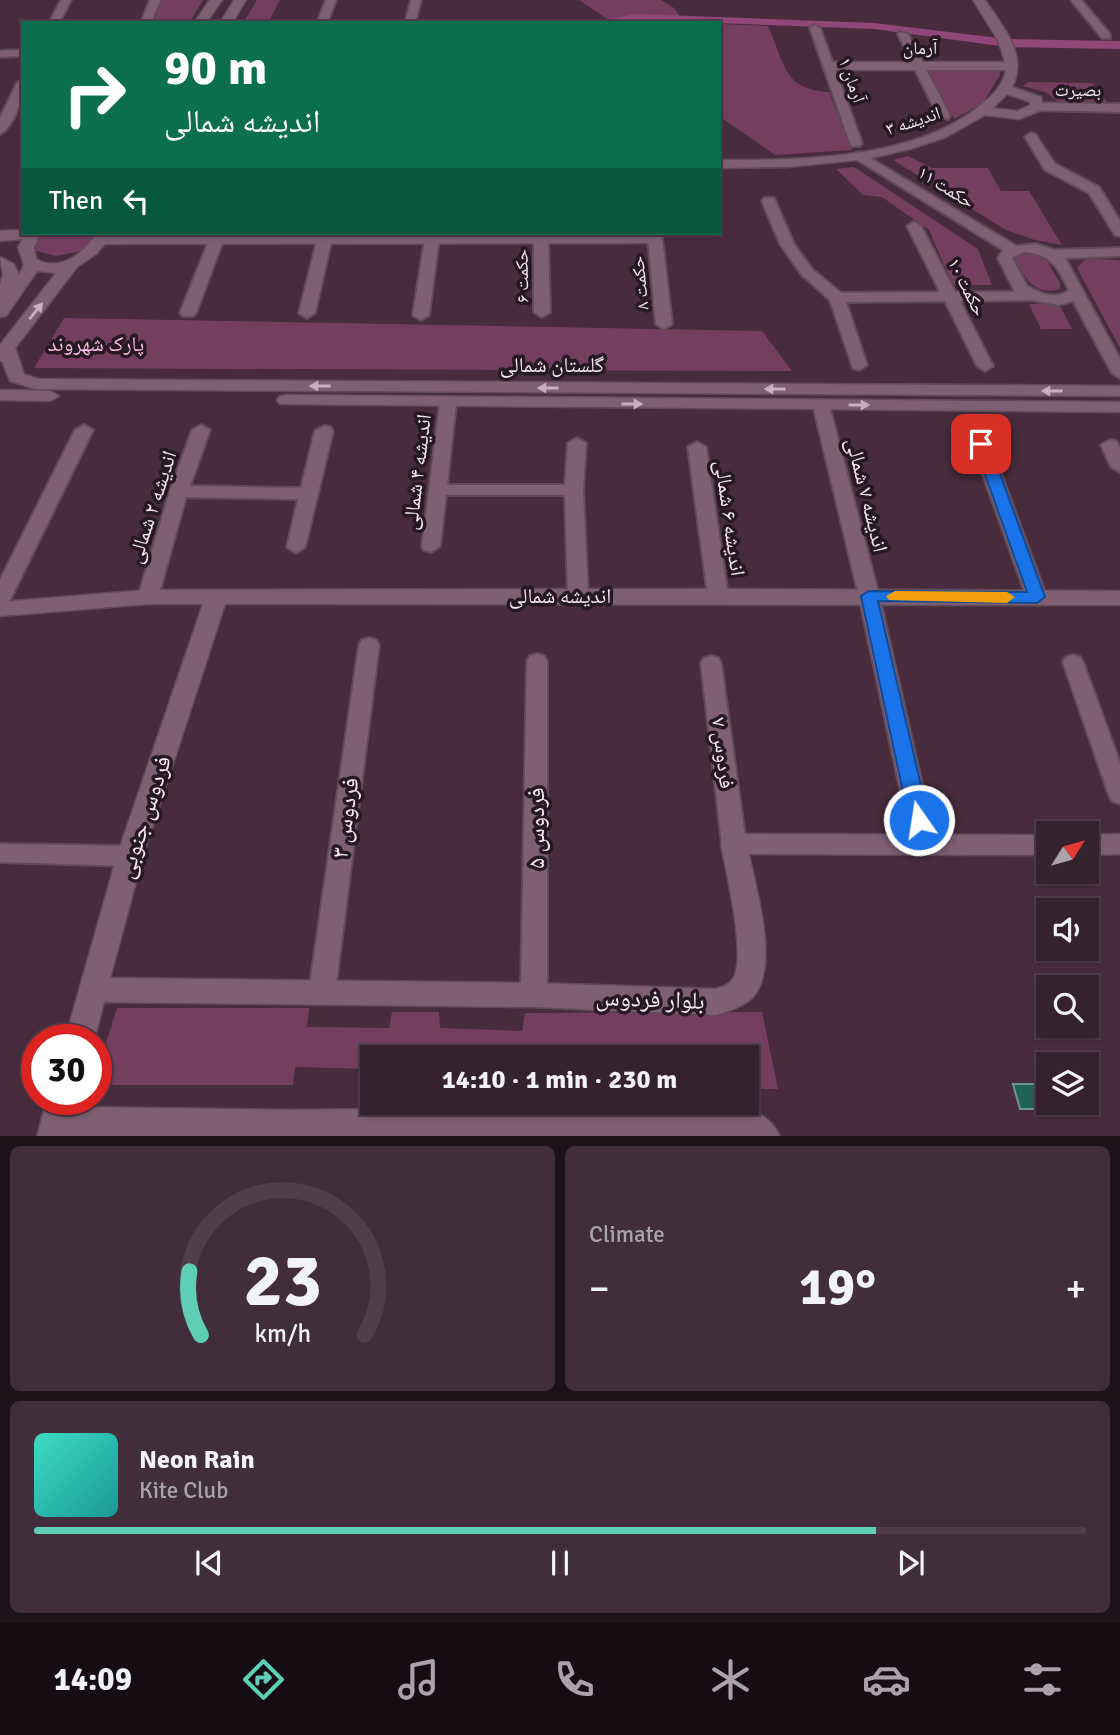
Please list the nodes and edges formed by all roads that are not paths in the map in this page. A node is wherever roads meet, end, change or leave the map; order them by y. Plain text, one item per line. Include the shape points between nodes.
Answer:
1 (66, 0) edge
2 (155, 0) edge
3 (216, 0) edge
4 (240, 0) edge
5 (331, 0) edge
6 (416, 0) edge
7 (979, 0) edge
8 (1076, 0) edge
9 (55, 21) edge
10 (147, 21) edge
11 (201, 21) edge
12 (227, 21) edge
13 (323, 21) edge
14 (411, 21) edge
15 (815, 28) dead end
16 (903, 34) dead end
17 (1106, 36) dead end
18 (21, 53) edge
19 (0, 54) edge
20 (828, 66) junction
21 (919, 66) junction
22 (1012, 66) junction
23 (21, 87) edge
24 (1005, 89) junction
25 (1037, 107) junction
26 (1120, 108) edge
27 (985, 111) junction
28 (944, 116) dead end
29 (21, 120) edge
30 (3, 125) edge
31 (1031, 137) dead end
32 (858, 150) junction
33 (721, 164) edge
34 (769, 201) dead end
35 (914, 226) dead end
36 (1120, 232) edge
37 (23, 235) edge
38 (23, 235) edge
39 (29, 235) edge
40 (103, 236) edge
41 (217, 236) edge
42 (325, 236) edge
43 (573, 236) edge
44 (638, 236) edge
45 (442, 237) edge
46 (541, 238) junction
47 (655, 238) joint
48 (0, 239) edge
49 (1013, 250) junction
50 (1120, 252) edge
51 (1054, 254) junction
52 (0, 262) edge
53 (32, 264) junction
54 (71, 265) junction
55 (20, 287) junction
56 (53, 289) junction
57 (1076, 293) junction
58 (950, 296) junction
59 (1031, 296) junction
60 (837, 298) junction
61 (0, 310) edge
62 (542, 312) dead end
63 (188, 313) dead end
64 (307, 313) dead end
65 (421, 315) dead end
66 (664, 324) dead end
67 (3, 352) edge
68 (859, 365) dead end
69 (985, 366) dead end
70 (1120, 373) edge
71 (1120, 391) edge
72 (0, 395) edge
73 (819, 397) junction
74 (448, 403) junction
75 (1120, 407) edge
76 (84, 430) dead end
77 (201, 430) dead end
78 (324, 431) dead end
79 (577, 443) dead end
80 (981, 444) dead end
81 (1110, 445) dead end
82 (697, 447) dead end
83 (1120, 467) edge
84 (439, 490) junction
85 (179, 491) junction
86 (575, 491) junction
87 (310, 494) junction
88 (431, 546) dead end
89 (296, 547) dead end
90 (578, 596) junction
91 (718, 596) junction
92 (869, 596) junction
93 (148, 597) junction
94 (216, 597) junction
95 (1037, 597) junction
96 (1120, 598) edge
97 (0, 600) edge
98 (0, 609) edge
99 (369, 645) dead end
100 (537, 662) dead end
101 (1073, 662) dead end
102 (711, 663) dead end
103 (1120, 795) edge
104 (734, 844) junction
105 (1120, 844) edge
106 (925, 845) junction
107 (1036, 845) edge
108 (1099, 845) edge
109 (0, 853) edge
110 (130, 856) junction
111 (92, 990) junction
112 (322, 992) junction
113 (534, 995) junction
114 (83, 1024) edge
115 (57, 1119) edge
116 (288, 1130) edge
117 (523, 1130) edge
118 (765, 1136) edge

1 - 9 street
2 - 10 street
3 - 11 street
4 - 12 street
5 - 13 street
6 - 14 street
7 - 22 street via 1007,43
8 - 17 street
15 - 20 street, آرمان ۱
16 - 21 street
18 - 19 street
20 - 21 street, آرمان
20 - 32 street, آرمان ۱
21 - 22 street, آرمان
21 - 28 street
22 - 24 street, اندیشه ۳
23 - 30 street
24 - 25 street via 1036,100
24 - 27 street, اندیشه ۳
25 - 26 street, بصیرت
25 - 27 street via 1019,115
27 - 32 street, اندیشه ۳ via 948,131 899,147
29 - 30 street
31 - 36 street via 1050,167 1094,190
32 - 33 street, اندیشه ۳ via 814,163
32 - 49 street, حکمت ۱۱
34 - 60 street via 787,244 807,272
35 - 58 street, حکمت ۱۰
37 - 48 street
38 - 48 street
39 - 53 street via 26,254
40 - 41 street
40 - 54 street
41 - 42 street
41 - 63 street
42 - 45 street
42 - 64 street
43 - 44 street
43 - 46 street
44 - 47 street
45 - 46 street
45 - 65 street
46 - 62 street, حکمت ۶
47 - 66 street, حکمت ۸
49 - 51 street, حکمت ۱۱ via 1031,248
49 - 59 street via 1005,258 1021,289
50 - 51 street, حکمت ۱۱
51 - 57 street
52 - 61 street via 11,275
53 - 54 street
53 - 55 street
54 - 56 street
55 - 56 street via 47,282
55 - 61 street
67 -> 56 street
57 - 59 street via 1054,300
57 - 70 street
58 - 59 street
58 - 60 street
58 - 69 street, حکمت ۱۰
60 - 68 street
73 -> 67 street, گلستان شمالی via 36,384 16,377
71 -> 73 street, گلستان شمالی
72 - 74 street, گلستان شمالی
74 -> 73 street, گلستان شمالی
73 -> 75 street, گلستان شمالی
73 - 92 street, اندیشه ۷ شمالی
74 - 84 street, اندیشه ۴ شمالی
76 - 97 street
77 - 85 street, اندیشه ۲ شمالی
78 - 87 street
79 - 86 street
80 - 95 street
81 - 83 street
82 - 91 street, اندیشه ۶ شمالی
84 - 86 street
84 - 88 street, اندیشه ۴ شمالی
85 - 87 street
85 - 93 street, اندیشه ۲ شمالی
86 - 90 street
87 - 89 street
90 - 91 street, اندیشه شمالی
90 - 94 street, اندیشه شمالی
91 - 92 street, اندیشه شمالی
92 - 95 street, اندیشه شمالی
92 - 106 street, اندیشه ۷ شمالی
93 - 94 street, اندیشه شمالی
93 - 98 street, اندیشه شمالی
94 - 110 street, فردوس جنوبی
95 - 96 street, اندیشه شمالی
99 - 112 street, فردوس ۳
100 - 113 street, فردوس ۵
101 - 103 street
102 - 104 street, فردوس ۷
104 - 106 street
104 - 113 street, بلوار فردوس via 752,956 747,981 736,995 716,1002
105 - 108 street
106 - 107 street
109 - 110 street
110 - 111 street, فردوس جنوبی
111 - 112 street, بلوار فردوس
111 - 114 street, فردوس جنوبی
112 - 113 street, بلوار فردوس
115 - 116 street
116 - 117 street
117 - 118 street via 727,1120 744,1121

